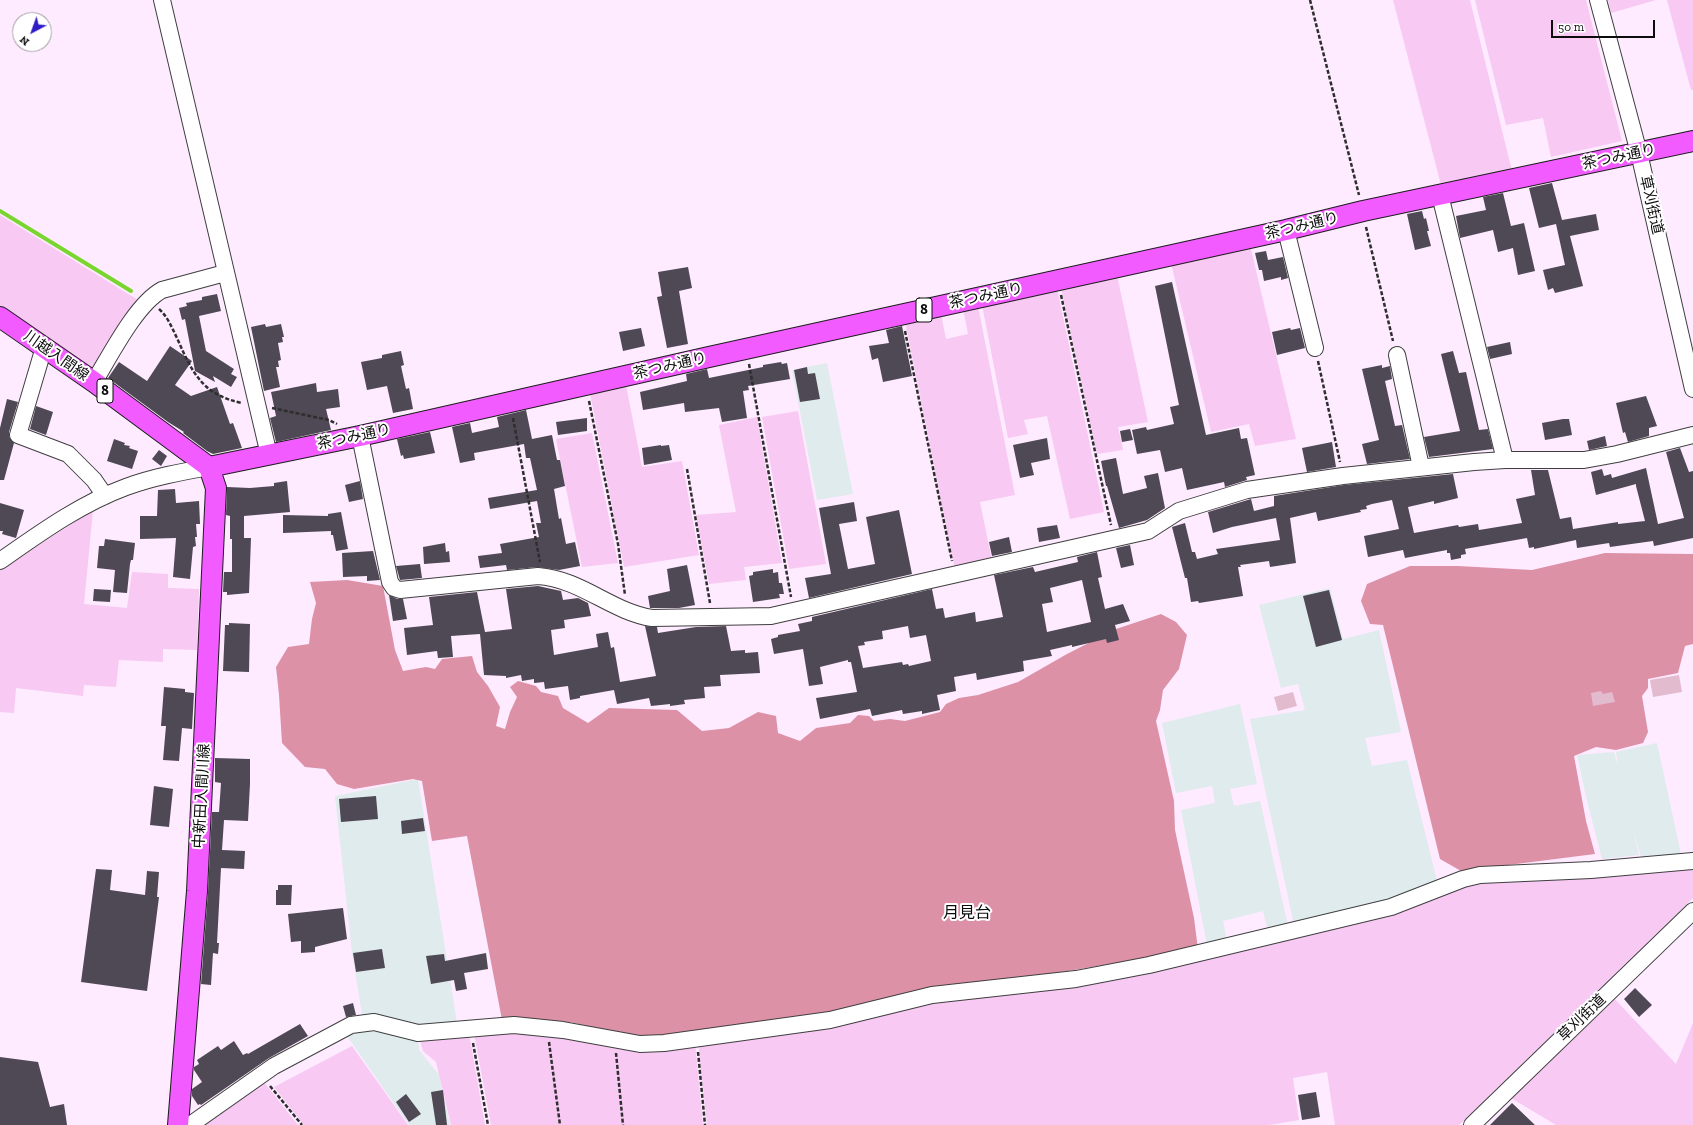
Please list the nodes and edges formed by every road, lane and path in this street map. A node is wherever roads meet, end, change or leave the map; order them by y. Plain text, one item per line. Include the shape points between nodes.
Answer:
1 (162, 0) edge
2 (1310, 0) edge
3 (1598, 0) edge
4 (1693, 141) edge
5 (1639, 153) junction
6 (1440, 195) junction
7 (1363, 211) junction
8 (1286, 230) junction
9 (225, 273) junction
10 (1058, 281) junction
11 (902, 315) junction
12 (0, 317) edge
13 (44, 347) junction
14 (1315, 348) joint
15 (746, 349) junction
16 (1397, 355) joint
17 (94, 382) junction
18 (586, 385) junction
19 (1693, 389) edge
20 (510, 402) junction
21 (1693, 434) edge
22 (360, 436) junction
23 (269, 455) junction
24 (1505, 460) junction
25 (209, 467) junction
26 (1421, 467) junction
27 (687, 469) dead end
28 (1343, 476) junction
29 (105, 496) junction
30 (1114, 539) junction
31 (0, 561) edge
32 (542, 576) junction
33 (954, 576) junction
34 (629, 611) junction
35 (794, 611) junction
36 (712, 617) junction
37 (1693, 862) edge
38 (1693, 911) edge
39 (547, 1028) junction
40 (471, 1029) junction
41 (696, 1038) junction
42 (614, 1039) junction
43 (261, 1075) junction
44 (178, 1125) edge
45 (190, 1125) edge
46 (302, 1125) edge
47 (488, 1125) edge
48 (560, 1125) edge
49 (623, 1125) edge
50 (705, 1125) edge
51 (1472, 1125) edge

1 - 9 street
2 - 7 path
3 - 5 street, 草刈街道
4 - 5 main road, 茶つみ通り / 8
5 - 6 main road, 茶つみ通り / 8
5 - 19 street, 草刈街道
6 - 7 main road, 茶つみ通り / 8
6 - 24 street
7 - 8 main road, 茶つみ通り / 8
7 - 16 path
8 - 10 main road, 茶つみ通り / 8
8 - 14 street
9 - 17 street via 154,294 142,308
9 - 23 street
10 - 11 main road, 茶つみ通り / 8
10 - 30 path
11 - 15 main road, 茶つみ通り / 8
11 - 33 path
12 - 13 main road, 川越入間線 / 8
13 - 17 main road, 川越入間線 / 8
13 - 29 street via 18,435 68,454 94,480
14 - 28 path
15 - 18 main road, 茶つみ通り / 8
15 - 35 path
16 - 26 street
17 - 25 main road, 川越入間線 / 8
18 - 20 main road, 茶つみ通り / 8
18 - 34 path
20 - 22 main road, 茶つみ通り / 8
20 - 32 path
21 - 24 street via 1584,460
22 - 23 main road, 茶つみ通り / 8
22 - 32 street via 390,582 394,588 400,590
23 - 25 main road, 茶つみ通り / 8
24 - 26 street
25 - 29 street via 178,472
25 - 44 main road, 中新田入間川線 via 216,488 198,891
26 - 28 street
27 - 36 path
28 - 30 street via 1247,490 1179,511 1148,531
29 - 31 street via 60,520
30 - 33 street
32 - 34 street via 562,580
33 - 35 street
34 - 36 street via 652,618
35 - 36 street via 771,616
37 - 41 street via 1480,875 1463,879 1391,908 1149,965 1076,979 932,996 830,1020
38 - 51 street, 草刈街道
39 - 40 street via 514,1025
39 - 42 street
39 - 48 path
40 - 43 street via 418,1033 374,1022 351,1025
40 - 47 path
41 - 42 street via 640,1044
41 - 50 path
42 - 49 path
43 - 45 street
43 - 46 path

